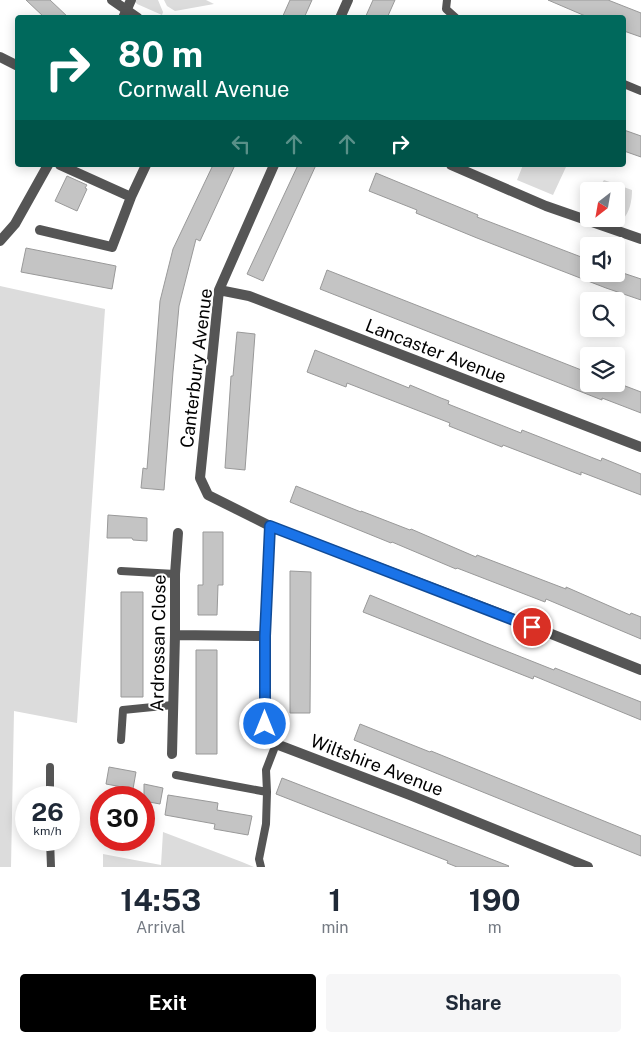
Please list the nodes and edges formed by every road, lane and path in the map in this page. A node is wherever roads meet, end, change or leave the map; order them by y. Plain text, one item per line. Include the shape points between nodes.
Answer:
1 (112, 0) edge
2 (131, 0) edge
3 (348, 0) edge
4 (447, 0) edge
5 (124, 14) edge
6 (341, 15) edge
7 (453, 15) edge
8 (0, 57) edge
9 (15, 64) edge
10 (626, 85) edge
11 (641, 91) edge
12 (47, 167) edge
13 (64, 167) edge
14 (145, 167) edge
15 (273, 167) edge
16 (456, 167) edge
17 (131, 197) junction
18 (40, 230) dead end
19 (641, 239) edge
20 (0, 241) edge
21 (219, 290) junction
22 (641, 447) edge
23 (270, 526) junction
24 (178, 533) dead end
25 (122, 571) dead end
26 (175, 574) junction
27 (175, 635) junction
28 (265, 636) junction
29 (641, 670) edge
30 (173, 706) junction
31 (121, 740) dead end
32 (276, 744) junction
33 (172, 754) dead end
34 (50, 767) dead end
35 (176, 775) dead end
36 (50, 786) edge
37 (267, 792) junction
38 (50, 851) edge
39 (51, 867) edge
40 (261, 867) edge
41 (588, 867) edge

1 - 5 street
2 - 5 street
3 - 6 street
4 - 7 lane via 446,9
8 - 9 street
10 - 11 lane
12 - 20 street via 15,224
13 - 17 street
14 - 17 street
15 - 21 street, Canterbury Avenue
16 - 19 street via 546,206
17 - 18 street via 112,247
21 - 22 street, Lancaster Avenue via 249,296
21 - 23 street, Canterbury Avenue via 200,478 208,495
23 - 28 street
23 - 29 street
24 - 26 street, Ardrossan Close
25 - 26 lane
26 - 27 street, Ardrossan Close
27 - 28 street
27 - 30 street, Ardrossan Close
28 - 32 street via 265,724
30 - 31 lane via 123,710
30 - 33 street, Ardrossan Close
32 - 37 lane via 266,770
32 - 41 street, Wiltshire Avenue via 410,794
34 - 36 lane
35 - 37 lane
37 - 40 lane
38 - 39 lane

